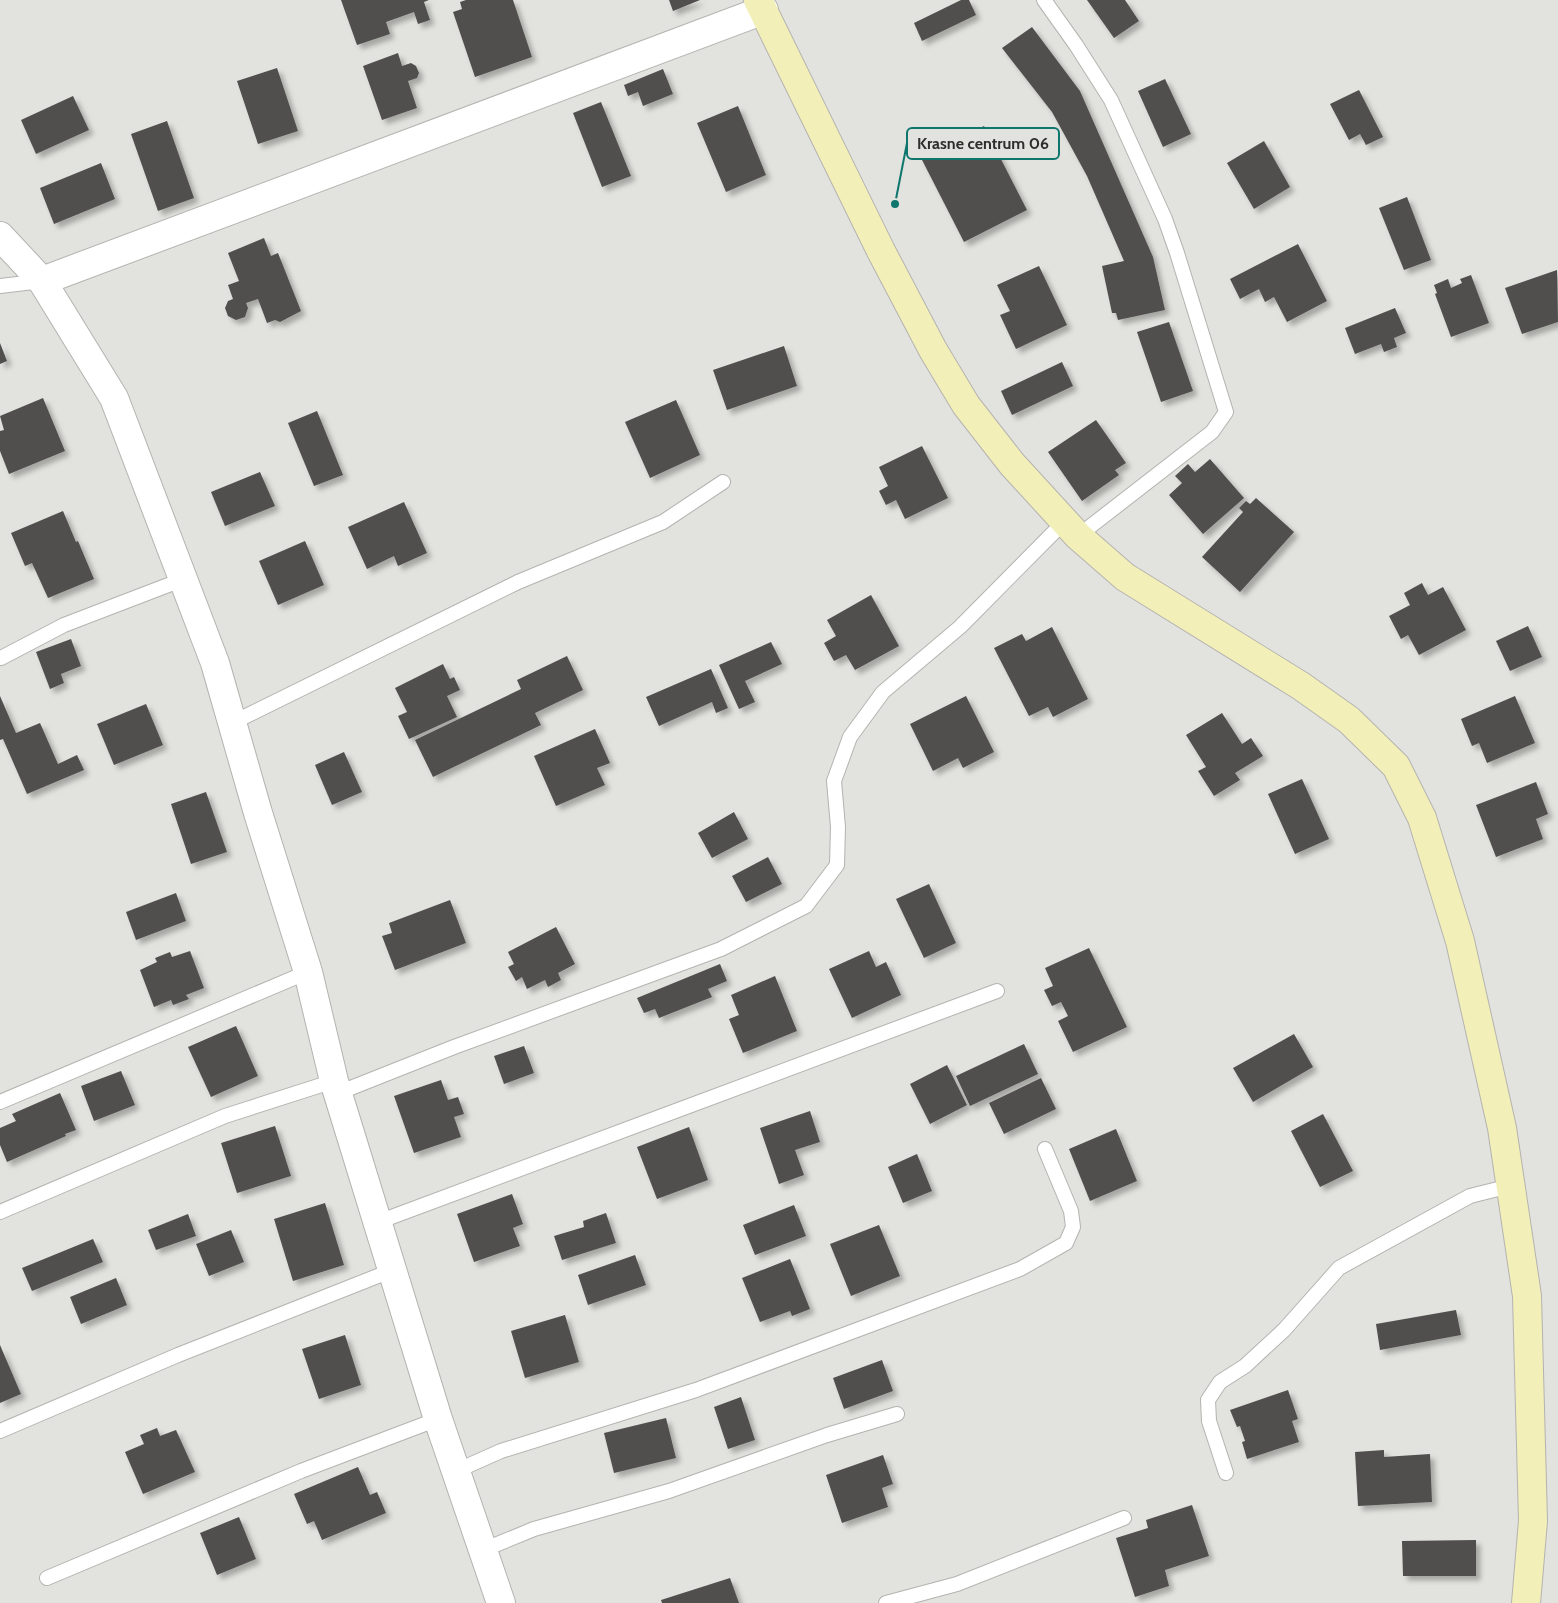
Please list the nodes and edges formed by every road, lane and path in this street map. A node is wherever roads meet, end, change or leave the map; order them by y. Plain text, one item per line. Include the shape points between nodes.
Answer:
1 (1044, 0) edge
2 (761, 5) edge
3 (0, 236) edge
4 (42, 281) junction
5 (0, 286) edge
6 (723, 482) dead end
7 (1071, 529) junction
8 (184, 579) junction
9 (1, 658) edge
10 (232, 723) junction
11 (308, 972) junction
12 (997, 991) dead end
13 (336, 1087) junction
14 (0, 1102) edge
15 (1045, 1149) dead end
16 (1510, 1186) junction
17 (0, 1212) edge
18 (378, 1222) junction
19 (393, 1270) junction
20 (897, 1414) dead end
21 (438, 1419) junction
22 (0, 1431) edge
23 (456, 1470) junction
24 (1226, 1473) dead end
25 (1124, 1518) dead end
26 (483, 1550) junction
27 (47, 1578) dead end
28 (502, 1603) edge
29 (886, 1603) edge
30 (1526, 1603) edge

1 - 7 lane via 1111,100 1164,219 1226,412 1212,432
2 - 4 street
2 - 7 street via 881,251 966,406 1012,464
3 - 4 street
4 - 5 lane
4 - 8 street via 114,398
6 - 10 lane via 663,522 518,582
7 - 13 lane via 883,692 850,738 834,781 837,865 806,906 721,949
7 - 16 street via 1126,577 1301,686 1349,720 1396,766 1422,818 1460,941 1502,1128
8 - 9 lane via 64,625
8 - 10 street via 215,662
10 - 11 street
11 - 13 street
11 - 14 lane
12 - 18 lane
13 - 17 lane via 225,1116
13 - 18 street
15 - 23 lane via 1071,1210 1073,1227 1066,1243 1020,1269 696,1390 501,1451
16 - 24 lane via 1470,1196 1339,1268 1284,1330 1245,1366 1220,1382 1208,1400 1209,1421
16 - 30 street via 1527,1296 1533,1521
18 - 19 street
19 - 21 street
19 - 22 lane via 178,1355
20 - 26 lane via 827,1435 669,1491 534,1530
21 - 23 street
21 - 27 lane via 301,1471
23 - 26 street
25 - 29 lane via 957,1584
26 - 28 street

